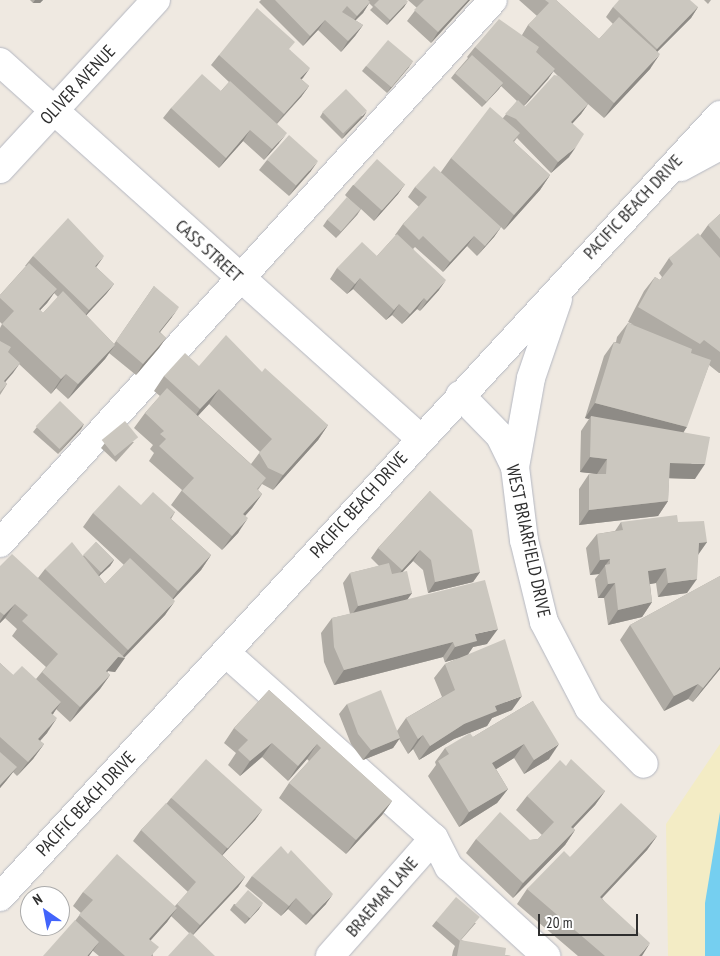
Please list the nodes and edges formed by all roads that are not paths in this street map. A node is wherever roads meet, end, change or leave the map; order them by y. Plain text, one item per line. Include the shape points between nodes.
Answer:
1 (156, 0) edge
2 (493, 0) edge
3 (0, 62) edge
4 (53, 111) junction
5 (720, 115) edge
6 (720, 146) edge
7 (0, 169) edge
8 (660, 179) junction
9 (238, 278) junction
10 (568, 278) junction
11 (460, 395) junction
12 (420, 438) junction
13 (516, 467) junction
14 (0, 543) edge
15 (226, 654) junction
16 (644, 764) dead end
17 (434, 838) junction
18 (3, 889) edge
19 (330, 956) edge
20 (546, 956) edge

1 - 4 street, OLIVER AVENUE
2 - 9 street
3 - 4 street, CASS STREET
4 - 7 street, OLIVER AVENUE
4 - 9 street, CASS STREET
5 - 8 street, PACIFIC BEACH DRIVE
6 - 8 street
8 - 10 street, PACIFIC BEACH DRIVE
9 - 12 street, CASS STREET
9 - 14 street
10 - 11 street, PACIFIC BEACH DRIVE
10 - 13 street via 546,325 530,378
11 - 12 street, PACIFIC BEACH DRIVE
11 - 13 street, WEST BRIARFIELD DRIVE via 500,436
12 - 15 street, PACIFIC BEACH DRIVE
13 - 16 street, WEST BRIARFIELD DRIVE via 524,540 544,622 589,708
15 - 17 street
15 - 18 street, PACIFIC BEACH DRIVE
17 - 19 street, BRAEMAR LANE
17 - 20 street via 449,867

